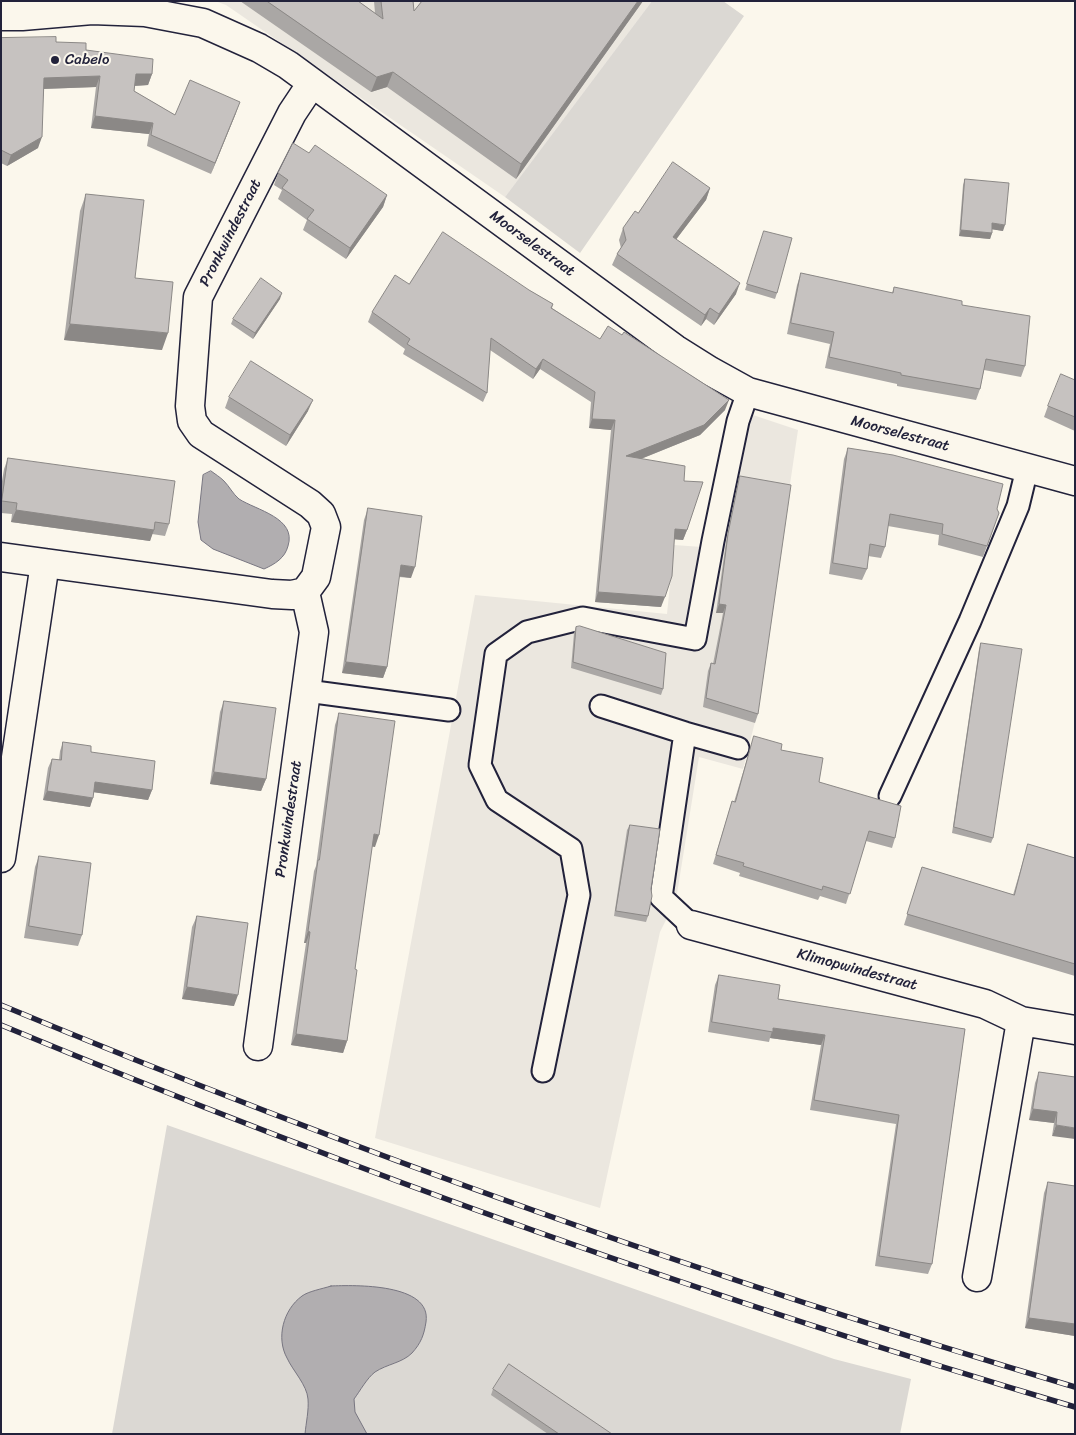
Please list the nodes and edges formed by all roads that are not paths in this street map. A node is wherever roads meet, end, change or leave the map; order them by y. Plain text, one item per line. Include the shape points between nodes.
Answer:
1 (1, 16) edge
2 (312, 83) junction
3 (748, 392) junction
4 (1027, 469) junction
5 (1075, 481) edge
6 (1, 557) edge
7 (45, 563) junction
8 (305, 592) junction
9 (307, 691) junction
10 (601, 706) dead end
11 (449, 710) dead end
12 (684, 733) junction
13 (738, 748) dead end
14 (890, 796) dead end
15 (1, 858) edge
16 (691, 925) joint
17 (1021, 1021) junction
18 (1075, 1030) edge
19 (258, 1046) dead end
20 (543, 1071) dead end
21 (977, 1277) dead end

1 - 2 street, Moorselestraat via 92,10 136,12 203,22 259,48
2 - 3 street, Moorselestraat via 675,349
2 - 8 street, Pronkwindestraat via 292,113 198,297 190,406 192,422 202,434 321,514 326,527 319,568
3 - 4 street, Moorselestraat
3 - 20 lane via 736,430 695,639 583,618 527,632 496,654 480,765 497,800 571,849 579,894
4 - 5 street, Moorselestraat
4 - 14 lane via 1018,506 974,612
6 - 7 street
7 - 8 street via 272,594
7 - 15 street
8 - 9 street, Pronkwindestraat via 314,632
9 - 11 lane
9 - 19 street, Pronkwindestraat
10 - 12 lane
12 - 13 lane
12 - 16 lane via 661,897
16 - 17 street, Klimopwindestraat via 985,1004
17 - 18 street, Klimopwindestraat
17 - 21 street

